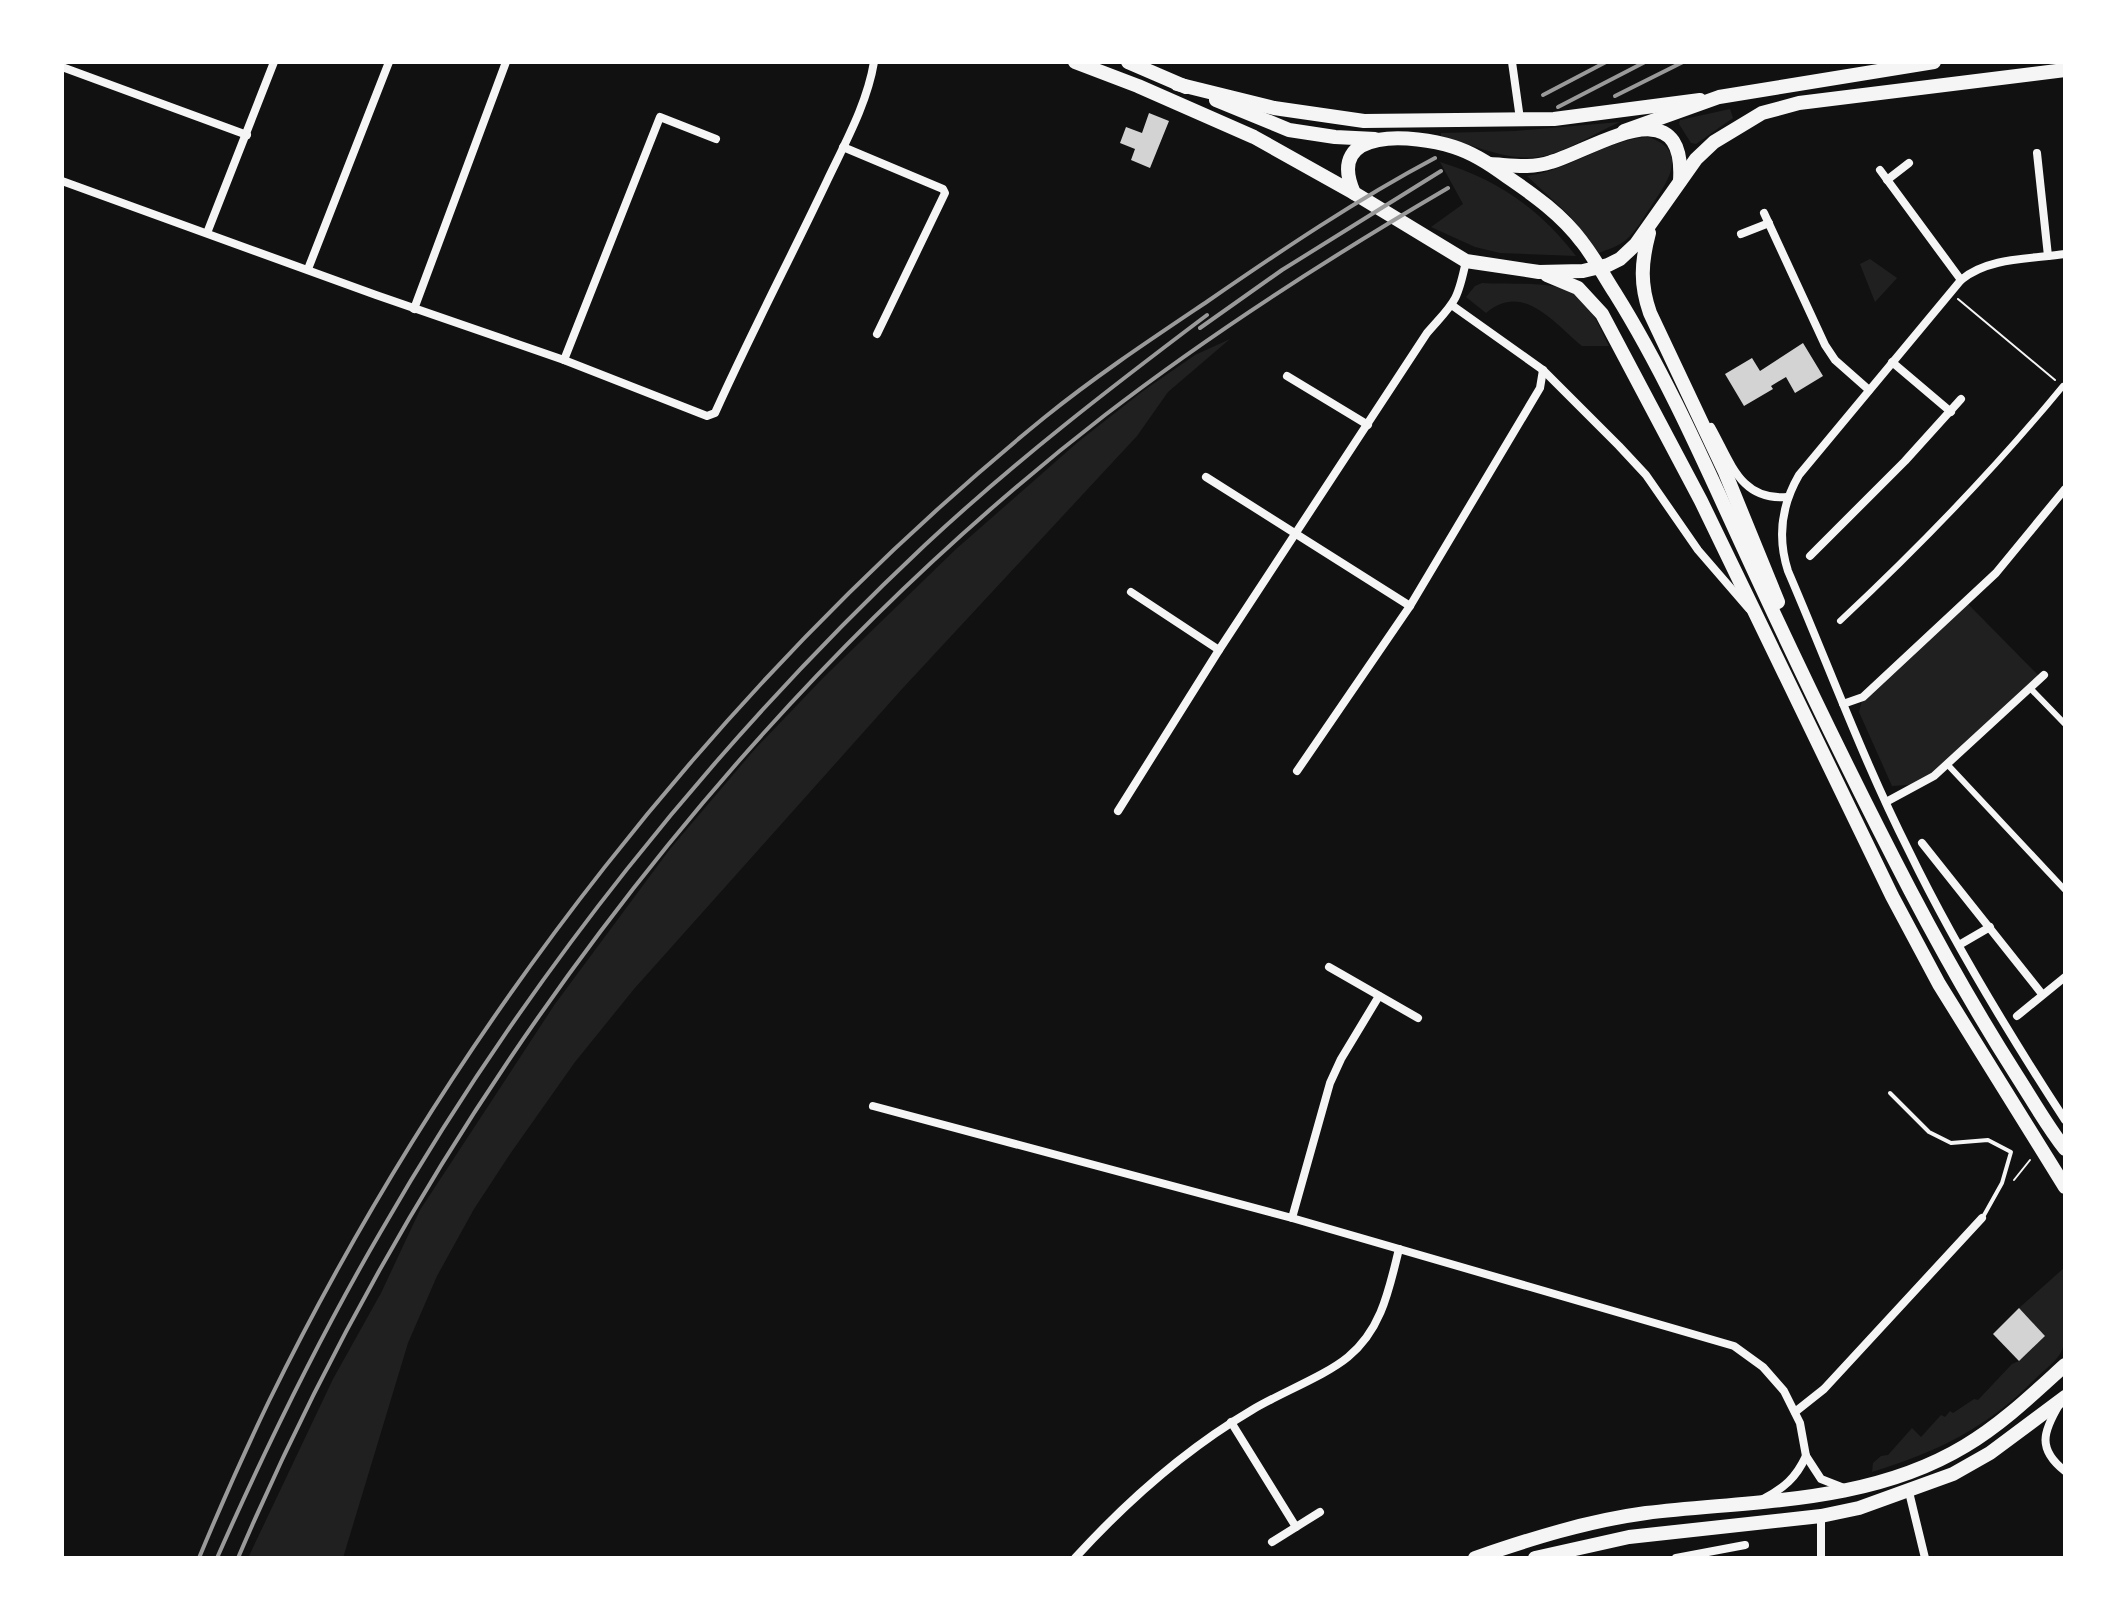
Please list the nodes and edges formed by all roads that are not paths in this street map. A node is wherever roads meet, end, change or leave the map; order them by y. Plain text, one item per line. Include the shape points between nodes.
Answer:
1 (274, 62) edge
2 (389, 62) edge
3 (506, 62) edge
4 (874, 62) edge
5 (1075, 62) edge
6 (1128, 62) edge
7 (1512, 62) edge
8 (1934, 62) edge
9 (62, 67) edge
10 (2065, 70) edge
11 (1177, 84) junction
12 (1719, 97) junction
13 (1520, 119) junction
14 (1624, 131) junction
15 (247, 135) junction
16 (716, 139) dead end
17 (1375, 139) junction
18 (843, 147) junction
19 (2037, 153) dead end
20 (1909, 163) dead end
21 (1490, 164) junction
22 (1880, 170) dead end
23 (1887, 180) junction
24 (62, 181) edge
25 (1680, 182) junction
26 (1354, 193) junction
27 (1764, 213) dead end
28 (1769, 223) junction
29 (1651, 225) junction
30 (207, 233) junction
31 (1741, 234) dead end
32 (2065, 254) edge
33 (2048, 256) junction
34 (1466, 261) junction
35 (308, 269) junction
36 (1539, 272) junction
37 (1961, 280) junction
38 (1453, 306) junction
39 (414, 309) junction
40 (877, 334) dead end
41 (564, 360) junction
42 (1892, 362) junction
43 (1543, 370) junction
44 (1287, 376) dead end
45 (1682, 377) junction
46 (2063, 386) edge
47 (1869, 390) junction
48 (1961, 399) dead end
49 (1951, 412) junction
50 (1368, 425) junction
51 (1206, 477) dead end
52 (2065, 489) edge
53 (1787, 497) junction
54 (1297, 533) junction
55 (1810, 556) dead end
56 (1131, 592) dead end
57 (1410, 606) junction
58 (1754, 614) junction
59 (1840, 621) dead end
60 (1219, 650) junction
61 (2044, 675) dead end
62 (2030, 688) junction
63 (1843, 704) junction
64 (1818, 706) junction
65 (2065, 724) edge
66 (1947, 764) junction
67 (1297, 771) dead end
68 (1886, 802) junction
69 (1118, 811) dead end
70 (1922, 843) dead end
71 (2065, 890) edge
72 (1990, 927) junction
73 (1959, 945) junction
74 (1329, 967) dead end
75 (2065, 977) edge
76 (2042, 994) junction
77 (1379, 996) junction
78 (2017, 1016) dead end
79 (1418, 1018) dead end
80 (1890, 1093) dead end
81 (873, 1106) dead end
82 (2065, 1120) edge
83 (2065, 1149) edge
84 (2065, 1187) edge
85 (1292, 1218) junction
86 (1982, 1218) joint
87 (1399, 1249) junction
88 (2065, 1365) edge
89 (2064, 1397) edge
90 (1795, 1412) junction
91 (1231, 1422) junction
92 (1806, 1456) junction
93 (2065, 1471) edge
94 (1850, 1490) junction
95 (1909, 1492) junction
96 (1758, 1501) junction
97 (1320, 1512) dead end
98 (1821, 1516) junction
99 (1296, 1527) junction
100 (1272, 1542) dead end
101 (1745, 1545) dead end
102 (1075, 1558) edge
103 (1475, 1558) edge
104 (1535, 1558) edge
105 (1676, 1558) edge
106 (1821, 1558) edge
107 (1925, 1558) edge

1 - 15 street
2 - 35 street
3 - 39 street
4 - 18 street
5 - 26 main road via 1254,137
6 - 11 main road
7 - 13 street
8 - 12 main road
9 - 15 street
10 - 25 main road via 1780,107 1714,142
11 - 13 main road via 1274,108 1364,121
11 - 17 main road via 1289,130
12 - 13 main road
12 - 14 main road
14 - 21 main road via 1541,165
14 - 25 main road via 1649,129 1669,138 1679,156
15 - 30 street
16 - 41 street via 660,117
17 - 21 main road via 1451,146
17 - 26 main road via 1353,152 1349,174
18 - 40 street via 945,193
18 - 41 street via 715,413 707,416
19 - 33 street
20 - 23 street
21 - 64 main road via 1557,214 1582,242 1636,326
22 - 23 street
23 - 37 street
24 - 30 street
25 - 29 main road
26 - 34 main road
27 - 28 street
28 - 31 street
28 - 47 street via 1825,345
29 - 36 main road via 1608,265
29 - 45 main road via 1641,263 1642,290
30 - 35 street
32 - 33 street
33 - 37 street via 1992,264
34 - 36 main road
34 - 38 street
35 - 39 street
36 - 58 main road via 1578,288 1602,314
37 - 42 street
38 - 43 street
38 - 50 street via 1427,333
39 - 41 street
42 - 47 street
42 - 49 street
43 - 57 street via 1540,388
43 - 58 street via 1646,475 1698,550
44 - 50 street
45 - 53 street via 1749,490 1772,499
45 - 64 main road via 1755,542
46 - 59 street via 1919,547
47 - 53 street
48 - 49 street
49 - 55 street
50 - 54 street
51 - 54 street
52 - 63 street via 2012,556 1966,602 1863,697
53 - 63 street via 1782,553
54 - 57 street
54 - 60 street
56 - 60 street
57 - 67 street
58 - 84 main road via 1926,959
60 - 69 street
61 - 62 street
62 - 65 street
62 - 66 street
63 - 68 street
64 - 83 main road via 1940,948
66 - 68 street
66 - 71 street
68 - 73 street
70 - 72 street
72 - 73 street
72 - 76 street
73 - 82 street
74 - 77 street
75 - 76 street
76 - 78 street
77 - 79 street
77 - 85 street via 1330,1083
80 - 86 lane via 1929,1132 1951,1143 1988,1140 2011,1152 2002,1183
81 - 85 street
85 - 87 street
86 - 90 street via 1824,1389
87 - 90 street via 1734,1346 1776,1381
87 - 91 street via 1376,1325 1349,1357
88 - 94 main road via 1964,1447 1889,1480
89 - 93 street via 2046,1427 2045,1439 2048,1453
89 - 95 main road via 1990,1453
90 - 92 street
91 - 99 street
91 - 102 street via 1142,1489
92 - 94 street via 1821,1479
92 - 96 street via 1790,1482
94 - 96 main road
95 - 98 main road
95 - 107 street
96 - 103 main road via 1595,1523
97 - 99 street
98 - 104 main road via 1629,1537
98 - 106 street
99 - 100 street
101 - 105 street

